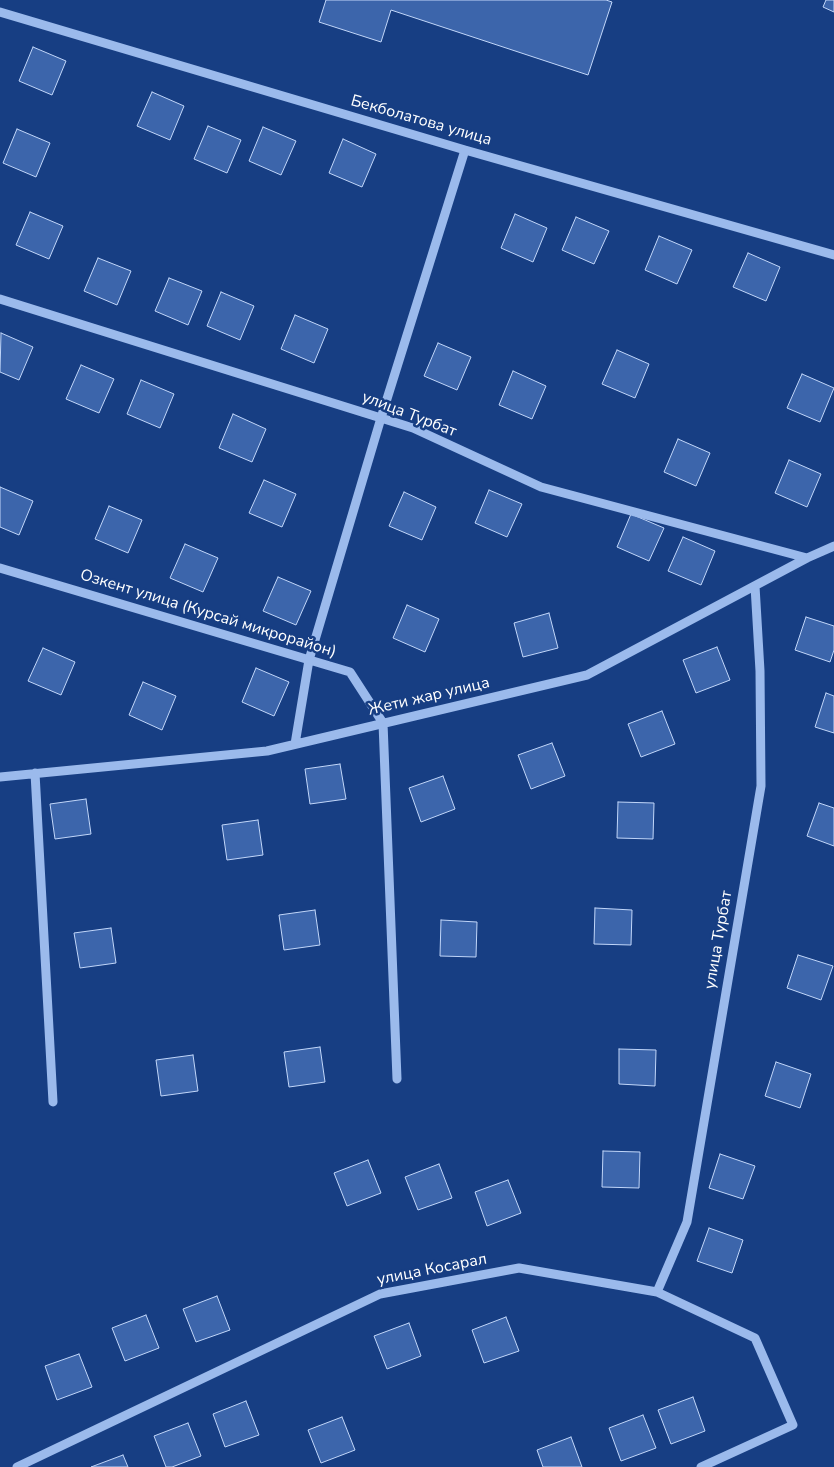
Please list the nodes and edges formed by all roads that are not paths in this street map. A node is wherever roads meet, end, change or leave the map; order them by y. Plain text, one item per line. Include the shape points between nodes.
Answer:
1 (0, 12) edge
2 (465, 150) junction
3 (834, 255) edge
4 (0, 299) edge
5 (381, 418) junction
6 (834, 546) edge
7 (807, 558) junction
8 (0, 568) edge
9 (755, 586) junction
10 (309, 660) junction
11 (383, 723) junction
12 (295, 744) junction
13 (35, 773) junction
14 (0, 777) edge
15 (398, 1079) dead end
16 (53, 1102) dead end
17 (657, 1292) junction
18 (16, 1467) edge
19 (701, 1467) edge

1 - 2 street, Бекболатова улица
2 - 3 street, Бекболатова улица
2 - 5 street
4 - 5 street, улица Турбат
5 - 7 street, улица Турбат via 413,428 541,487
5 - 10 street
6 - 7 street, Жети жар улица
7 - 9 street, Жети жар улица
8 - 10 street, Озкент улица (Курсай микрорайон)
9 - 11 street, Жети жар улица via 587,675
9 - 17 street, улица Турбат via 761,786 687,1222
10 - 11 street, Озкент улица (Курсай микрорайон) via 350,672
10 - 12 street
11 - 12 street, Жети жар улица
11 - 15 street
12 - 13 street, Жети жар улица via 267,750
13 - 14 street, Жети жар улица
13 - 16 street
17 - 18 street, улица Косарал via 519,1268 380,1294
17 - 19 street, улица Косарал via 755,1338 792,1426

